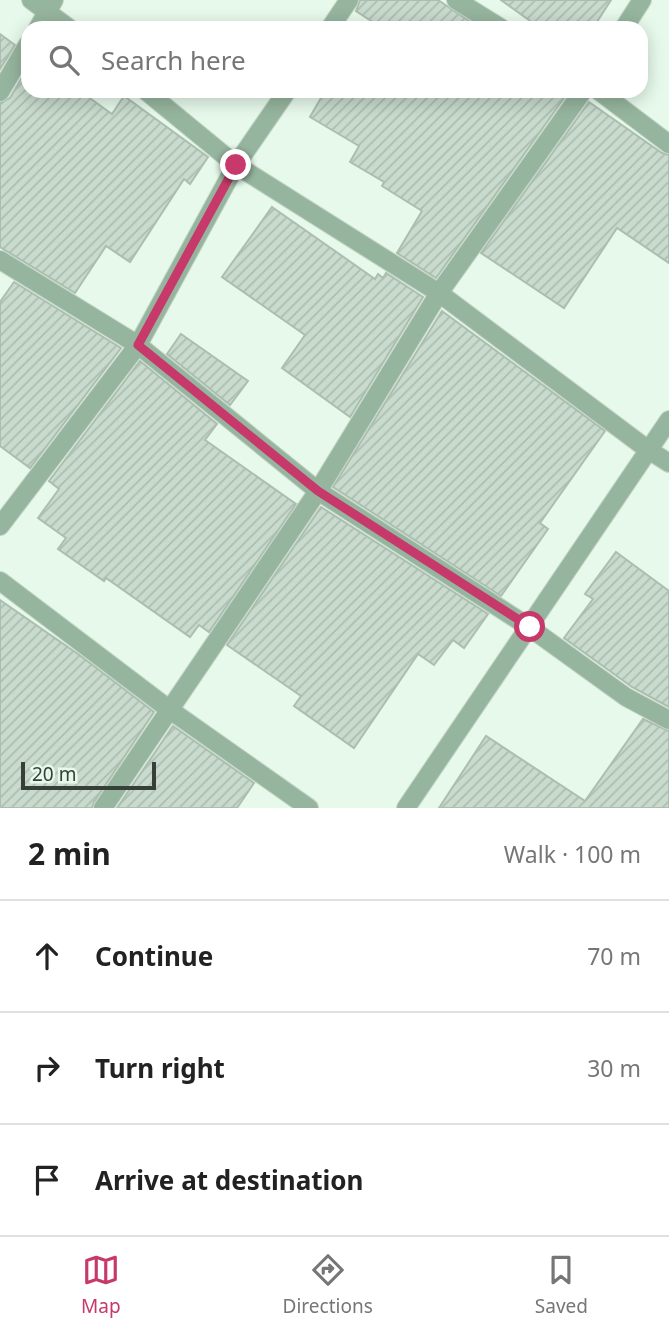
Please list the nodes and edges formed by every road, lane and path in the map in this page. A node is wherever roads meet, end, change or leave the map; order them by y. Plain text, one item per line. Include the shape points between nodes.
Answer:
1 (31, 0) edge
2 (349, 0) edge
3 (456, 0) edge
4 (642, 0) edge
5 (51, 5) edge
6 (42, 21) edge
7 (64, 21) edge
8 (335, 21) edge
9 (490, 21) edge
10 (628, 21) edge
11 (21, 56) edge
12 (0, 92) edge
13 (155, 98) edge
14 (282, 98) edge
15 (578, 98) edge
16 (608, 98) edge
17 (669, 144) edge
18 (236, 165) junction
19 (0, 260) edge
20 (439, 293) junction
21 (138, 345) junction
22 (669, 420) edge
23 (647, 449) junction
24 (669, 463) edge
25 (318, 491) junction
26 (0, 526) edge
27 (0, 581) edge
28 (530, 627) junction
29 (170, 710) junction
30 (669, 720) edge
31 (103, 808) edge
32 (309, 808) edge
33 (405, 808) edge

1 - 5 street
2 - 8 street
3 - 9 street
4 - 10 street
5 - 6 street
5 - 7 street
11 - 12 street
13 - 18 street
14 - 18 street
15 - 20 street
16 - 17 street
18 - 20 street
18 - 21 street
19 - 21 street
20 - 23 street
20 - 25 street
21 - 25 street
21 - 26 street
22 - 23 street
23 - 24 street
23 - 28 street
25 - 28 street
25 - 29 street
27 - 29 street
28 - 30 street via 626,697
28 - 33 street
29 - 31 street
29 - 32 street

